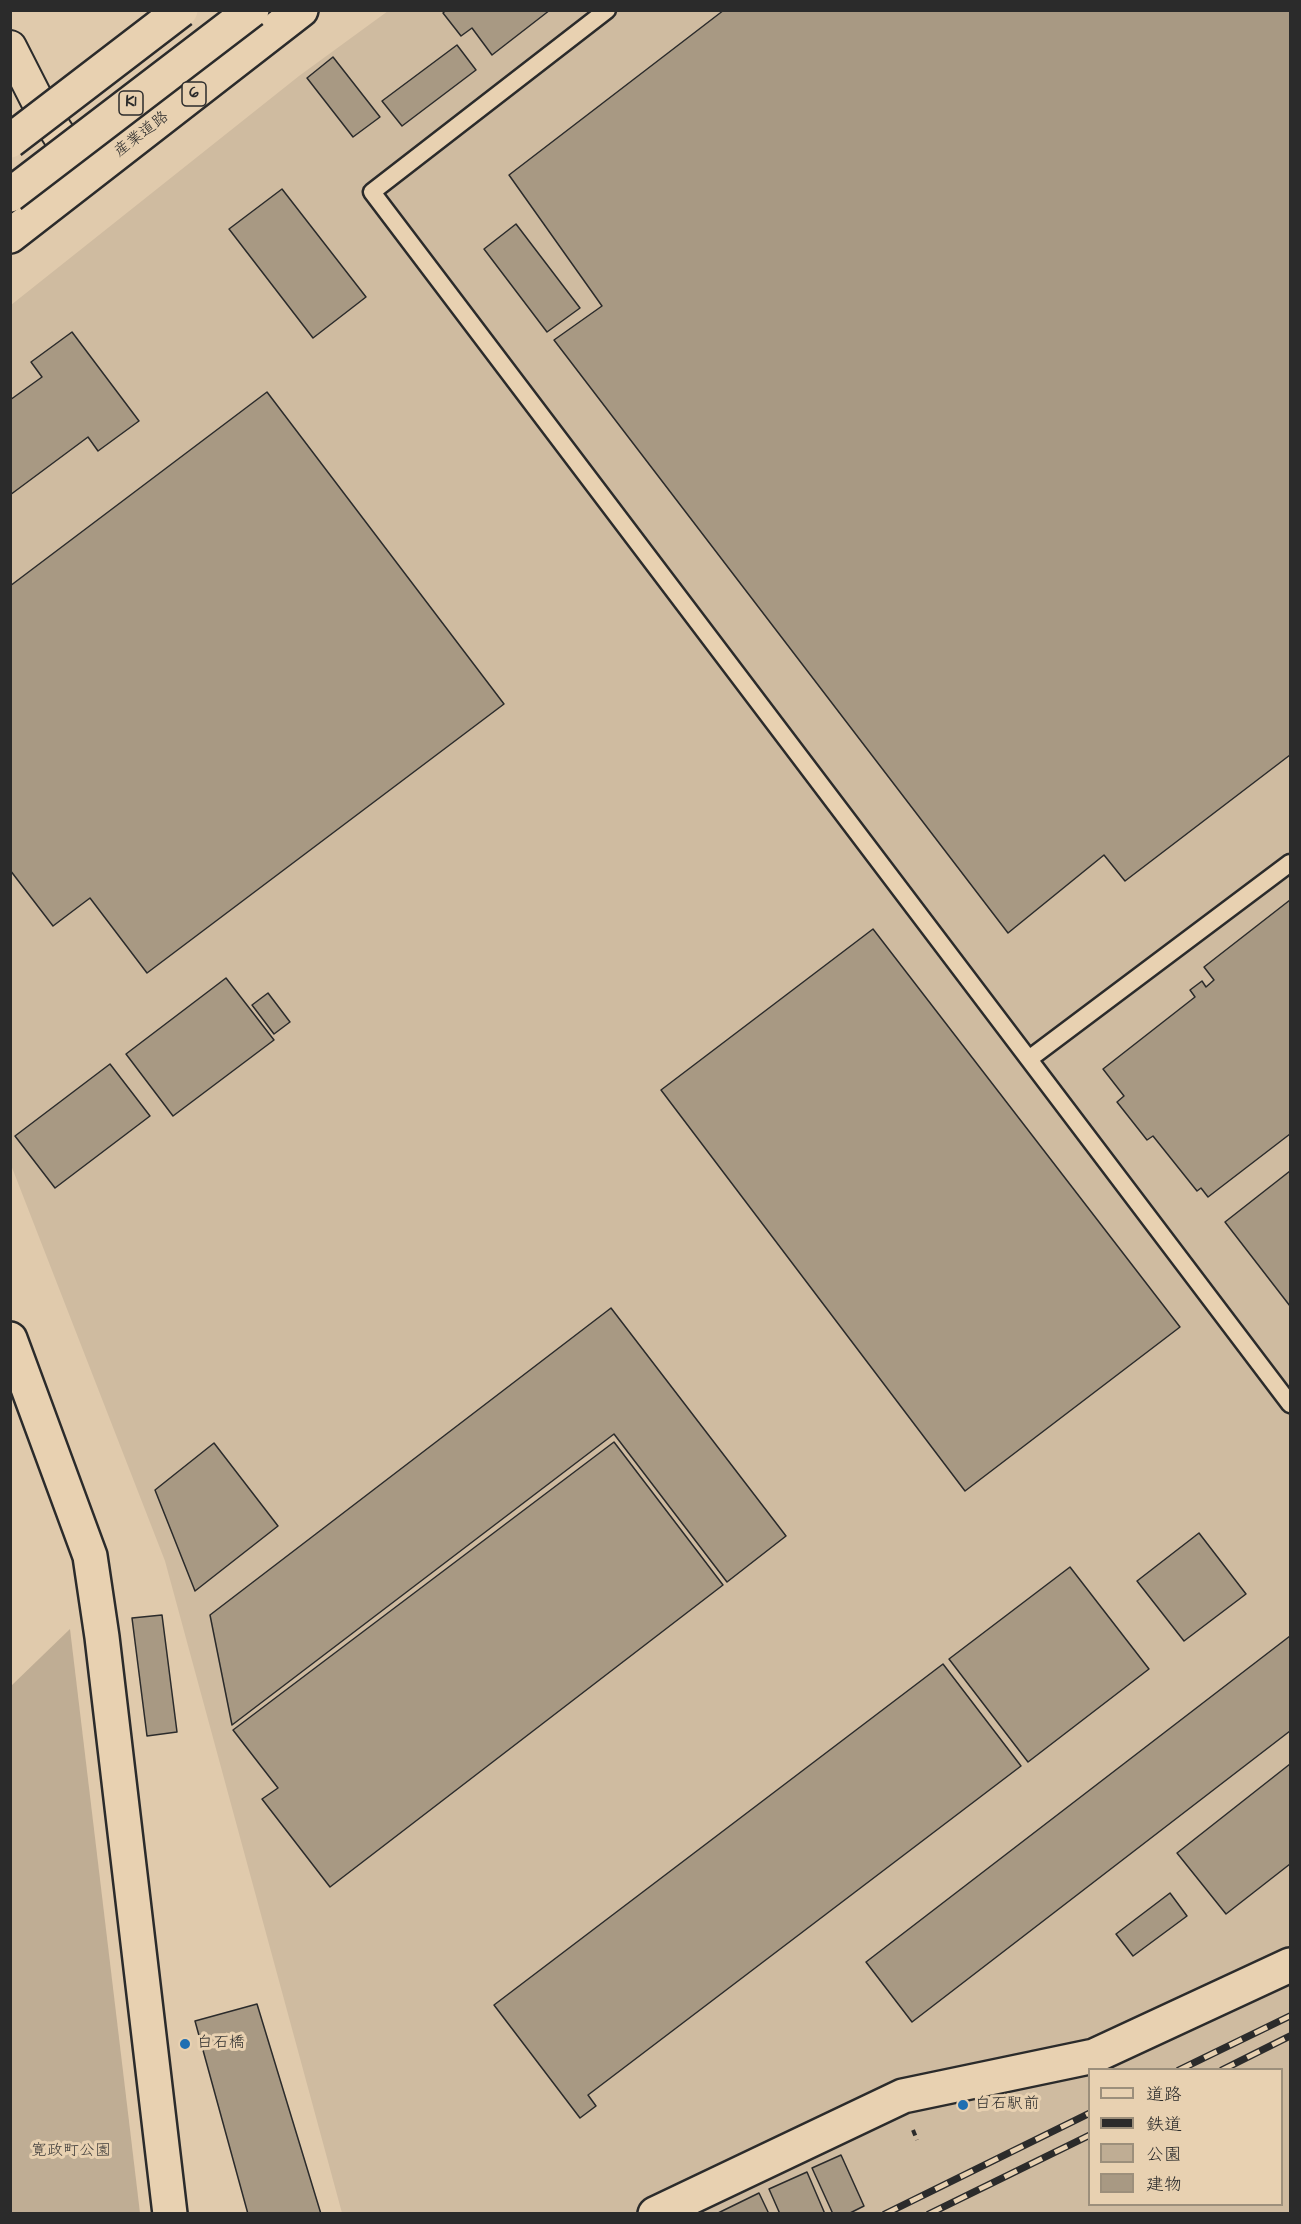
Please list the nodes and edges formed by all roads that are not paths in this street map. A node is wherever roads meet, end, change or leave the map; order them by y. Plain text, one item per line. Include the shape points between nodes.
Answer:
1 (166, 10) edge
2 (181, 10) edge
3 (252, 10) edge
4 (301, 10) edge
5 (607, 10) edge
6 (10, 47) edge
7 (10, 92) edge
8 (40, 106) junction
9 (10, 129) edge
10 (10, 141) edge
11 (87, 178) junction
12 (10, 195) edge
13 (10, 236) edge
14 (1290, 863) edge
15 (1029, 1059) junction
16 (10, 1339) edge
17 (1290, 1404) edge
18 (1290, 1965) edge
19 (170, 2214) edge
20 (655, 2214) edge

1 - 8 main road
2 - 10 main road, bridge
3 - 12 main road, K1, bridge
4 - 11 main road, 産業道路 / 6
5 - 15 lane via 372,192
6 - 8 street
7 - 8 street
8 - 9 main road
8 - 11 street
11 - 13 main road, 産業道路 / 6
14 - 15 lane
15 - 17 lane
16 - 19 main road via 90,1556
18 - 20 main road via 1094,2056 903,2096

